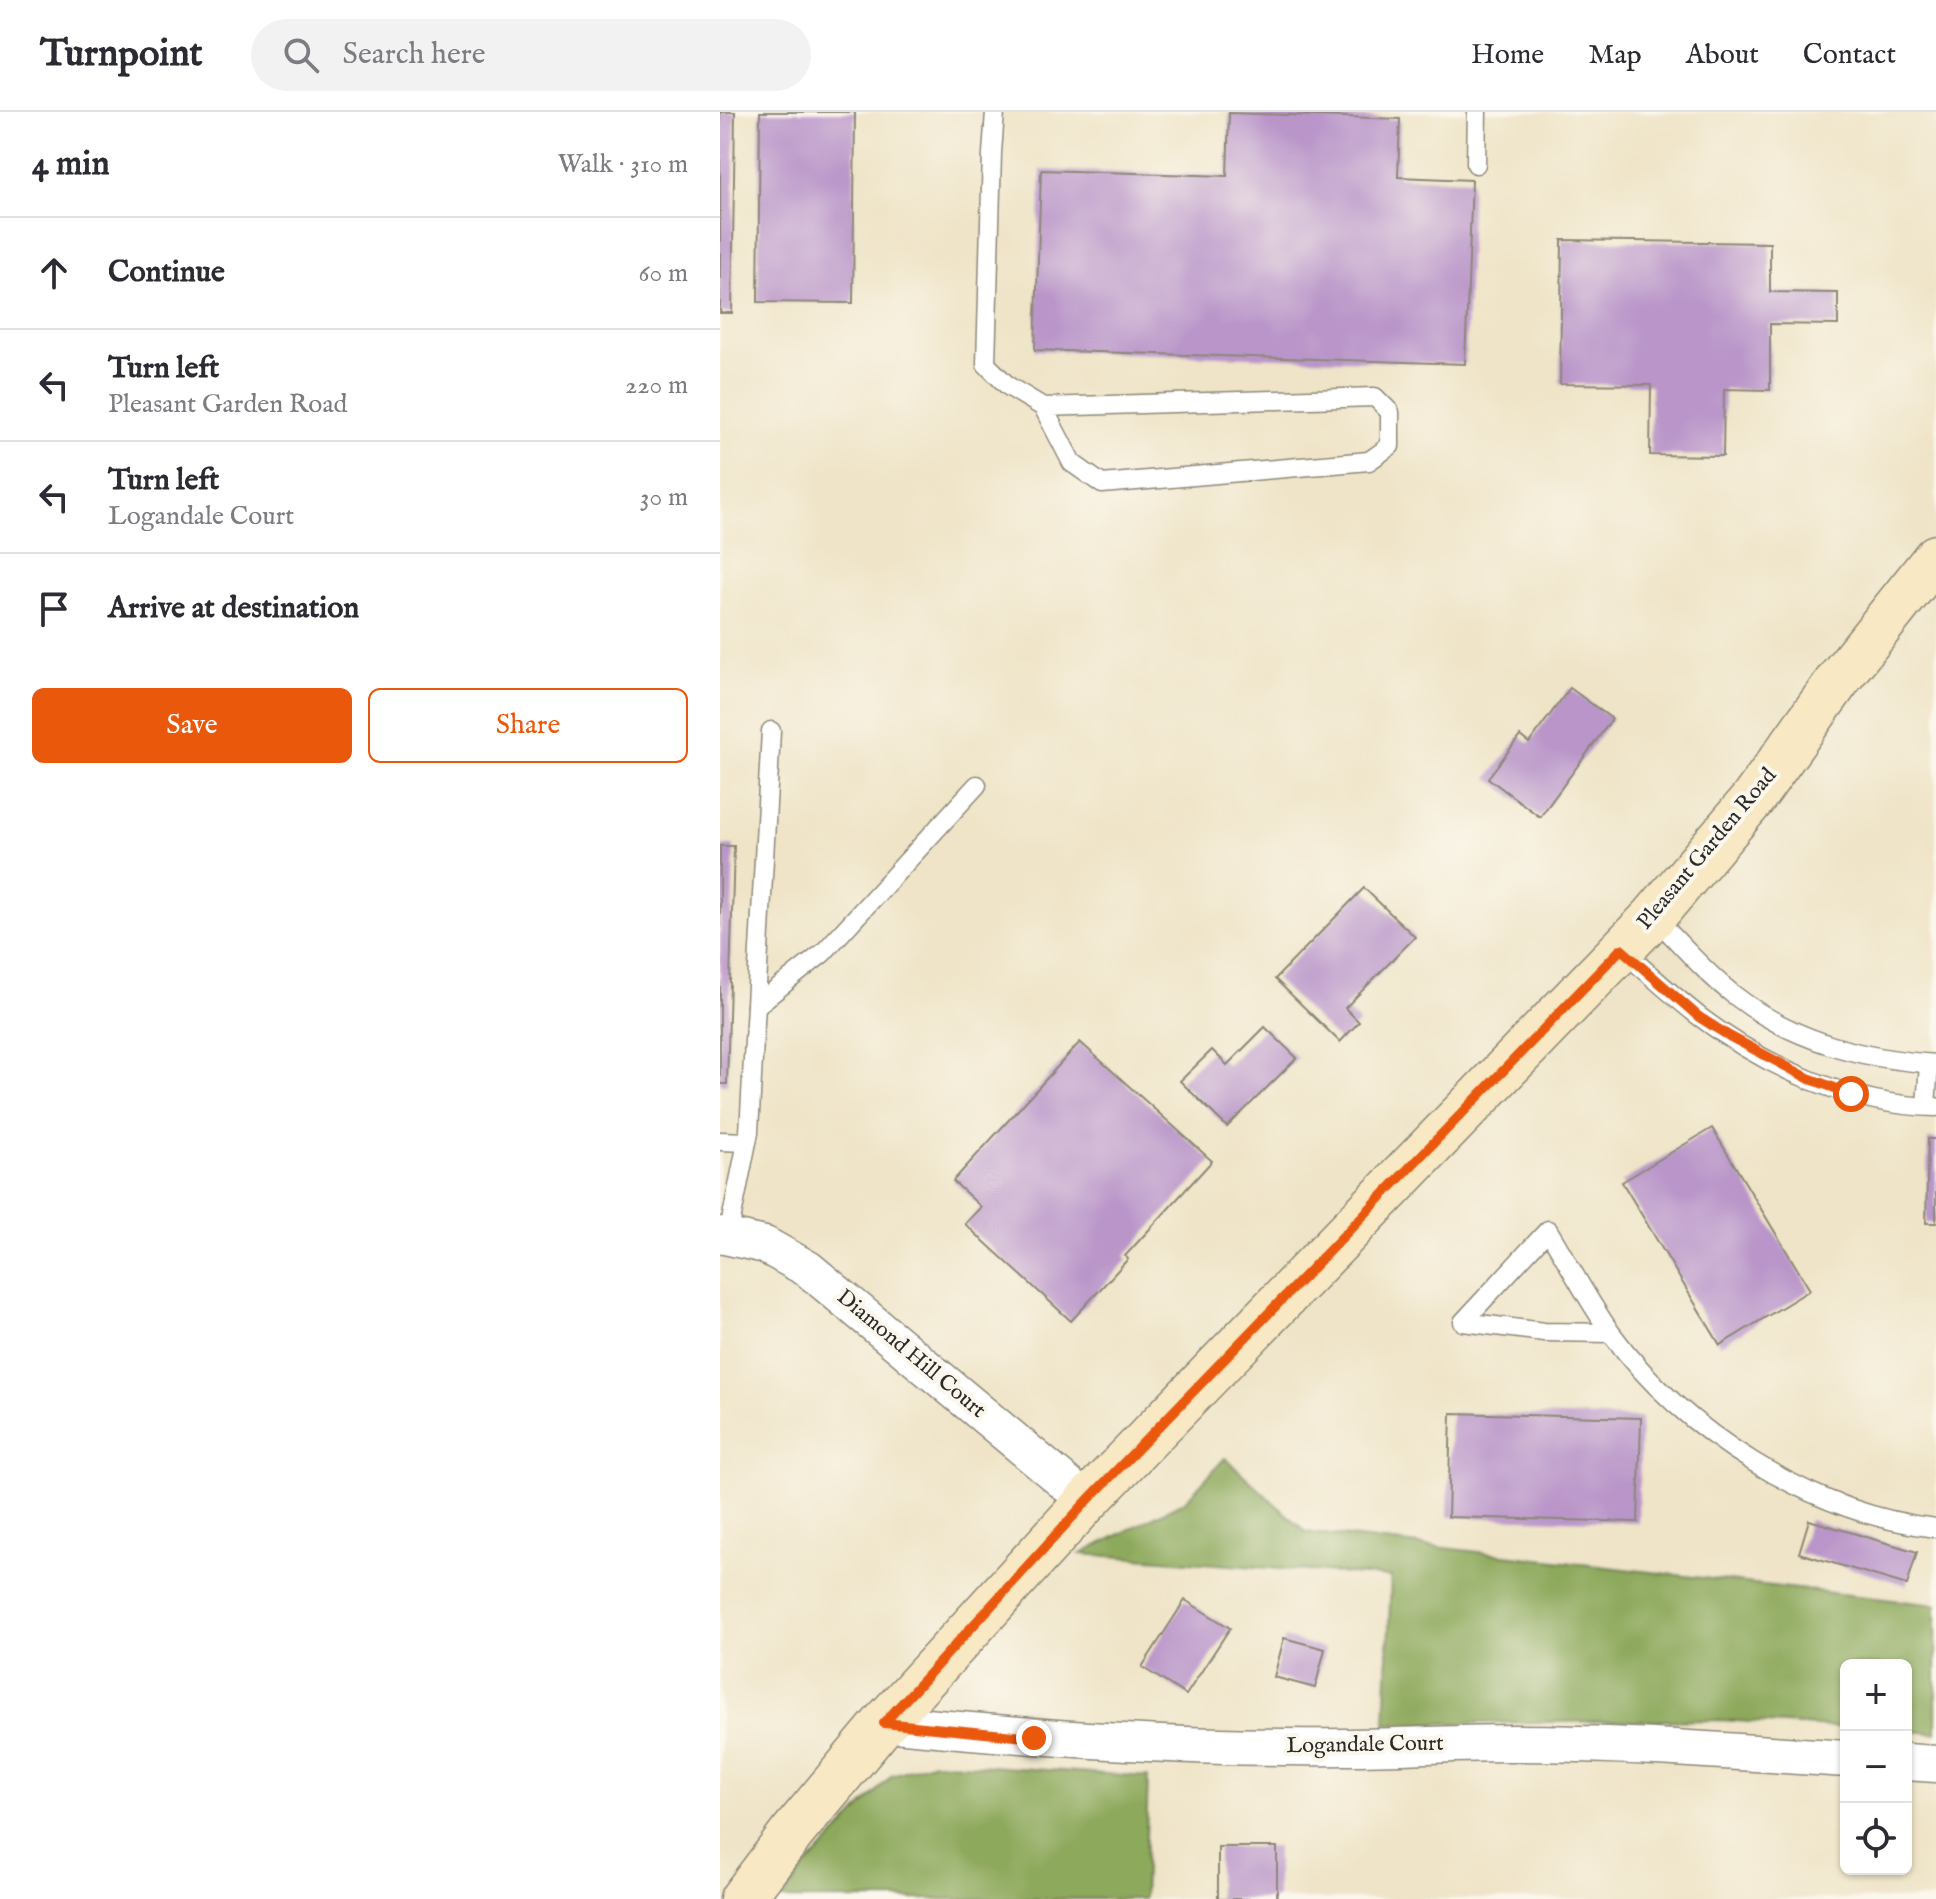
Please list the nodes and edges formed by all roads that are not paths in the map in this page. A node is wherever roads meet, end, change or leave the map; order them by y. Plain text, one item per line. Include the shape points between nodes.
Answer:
1 (995, 112) edge
2 (1477, 112) edge
3 (1476, 164) dead end
4 (1043, 407) junction
5 (1936, 557) edge
6 (771, 731) dead end
7 (977, 785) dead end
8 (1653, 917) junction
9 (1621, 949) junction
10 (756, 1006) junction
11 (1797, 1053) junction
12 (1933, 1064) edge
13 (1931, 1106) edge
14 (720, 1141) edge
15 (747, 1142) junction
16 (724, 1235) edge
17 (1611, 1333) junction
18 (1087, 1501) junction
19 (1936, 1528) edge
20 (884, 1723) junction
21 (1840, 1759) edge
22 (1912, 1762) edge
23 (1936, 1764) edge
24 (742, 1899) edge

1 - 4 lane via 986,364 1008,386
2 - 3 lane
4 - 4 lane via 1375,397 1390,412 1390,446 1369,461 1102,484 1072,463
5 - 8 main road, Pleasant Garden Road via 1752,800
6 - 10 lane
7 - 10 lane via 823,953
8 - 9 main road, Pleasant Garden Road
8 - 11 lane
9 - 11 lane via 1699,1017 1740,1043
9 - 18 main road, Pleasant Garden Road
10 - 15 lane
11 - 12 lane via 1841,1050
11 - 13 lane via 1845,1093
12 - 13 lane
14 - 15 lane
15 - 16 lane
16 - 18 street, Diamond Hill Court via 765,1245 808,1269
17 - 17 lane via 1548,1230 1463,1322 1544,1332
17 - 19 lane via 1684,1409 1745,1457 1793,1486 1845,1508
18 - 20 main road, Pleasant Garden Road
20 - 21 street, Logandale Court via 1034,1738 1180,1744 1342,1748 1513,1743
20 - 24 main road, Pleasant Garden Road
22 - 23 street

